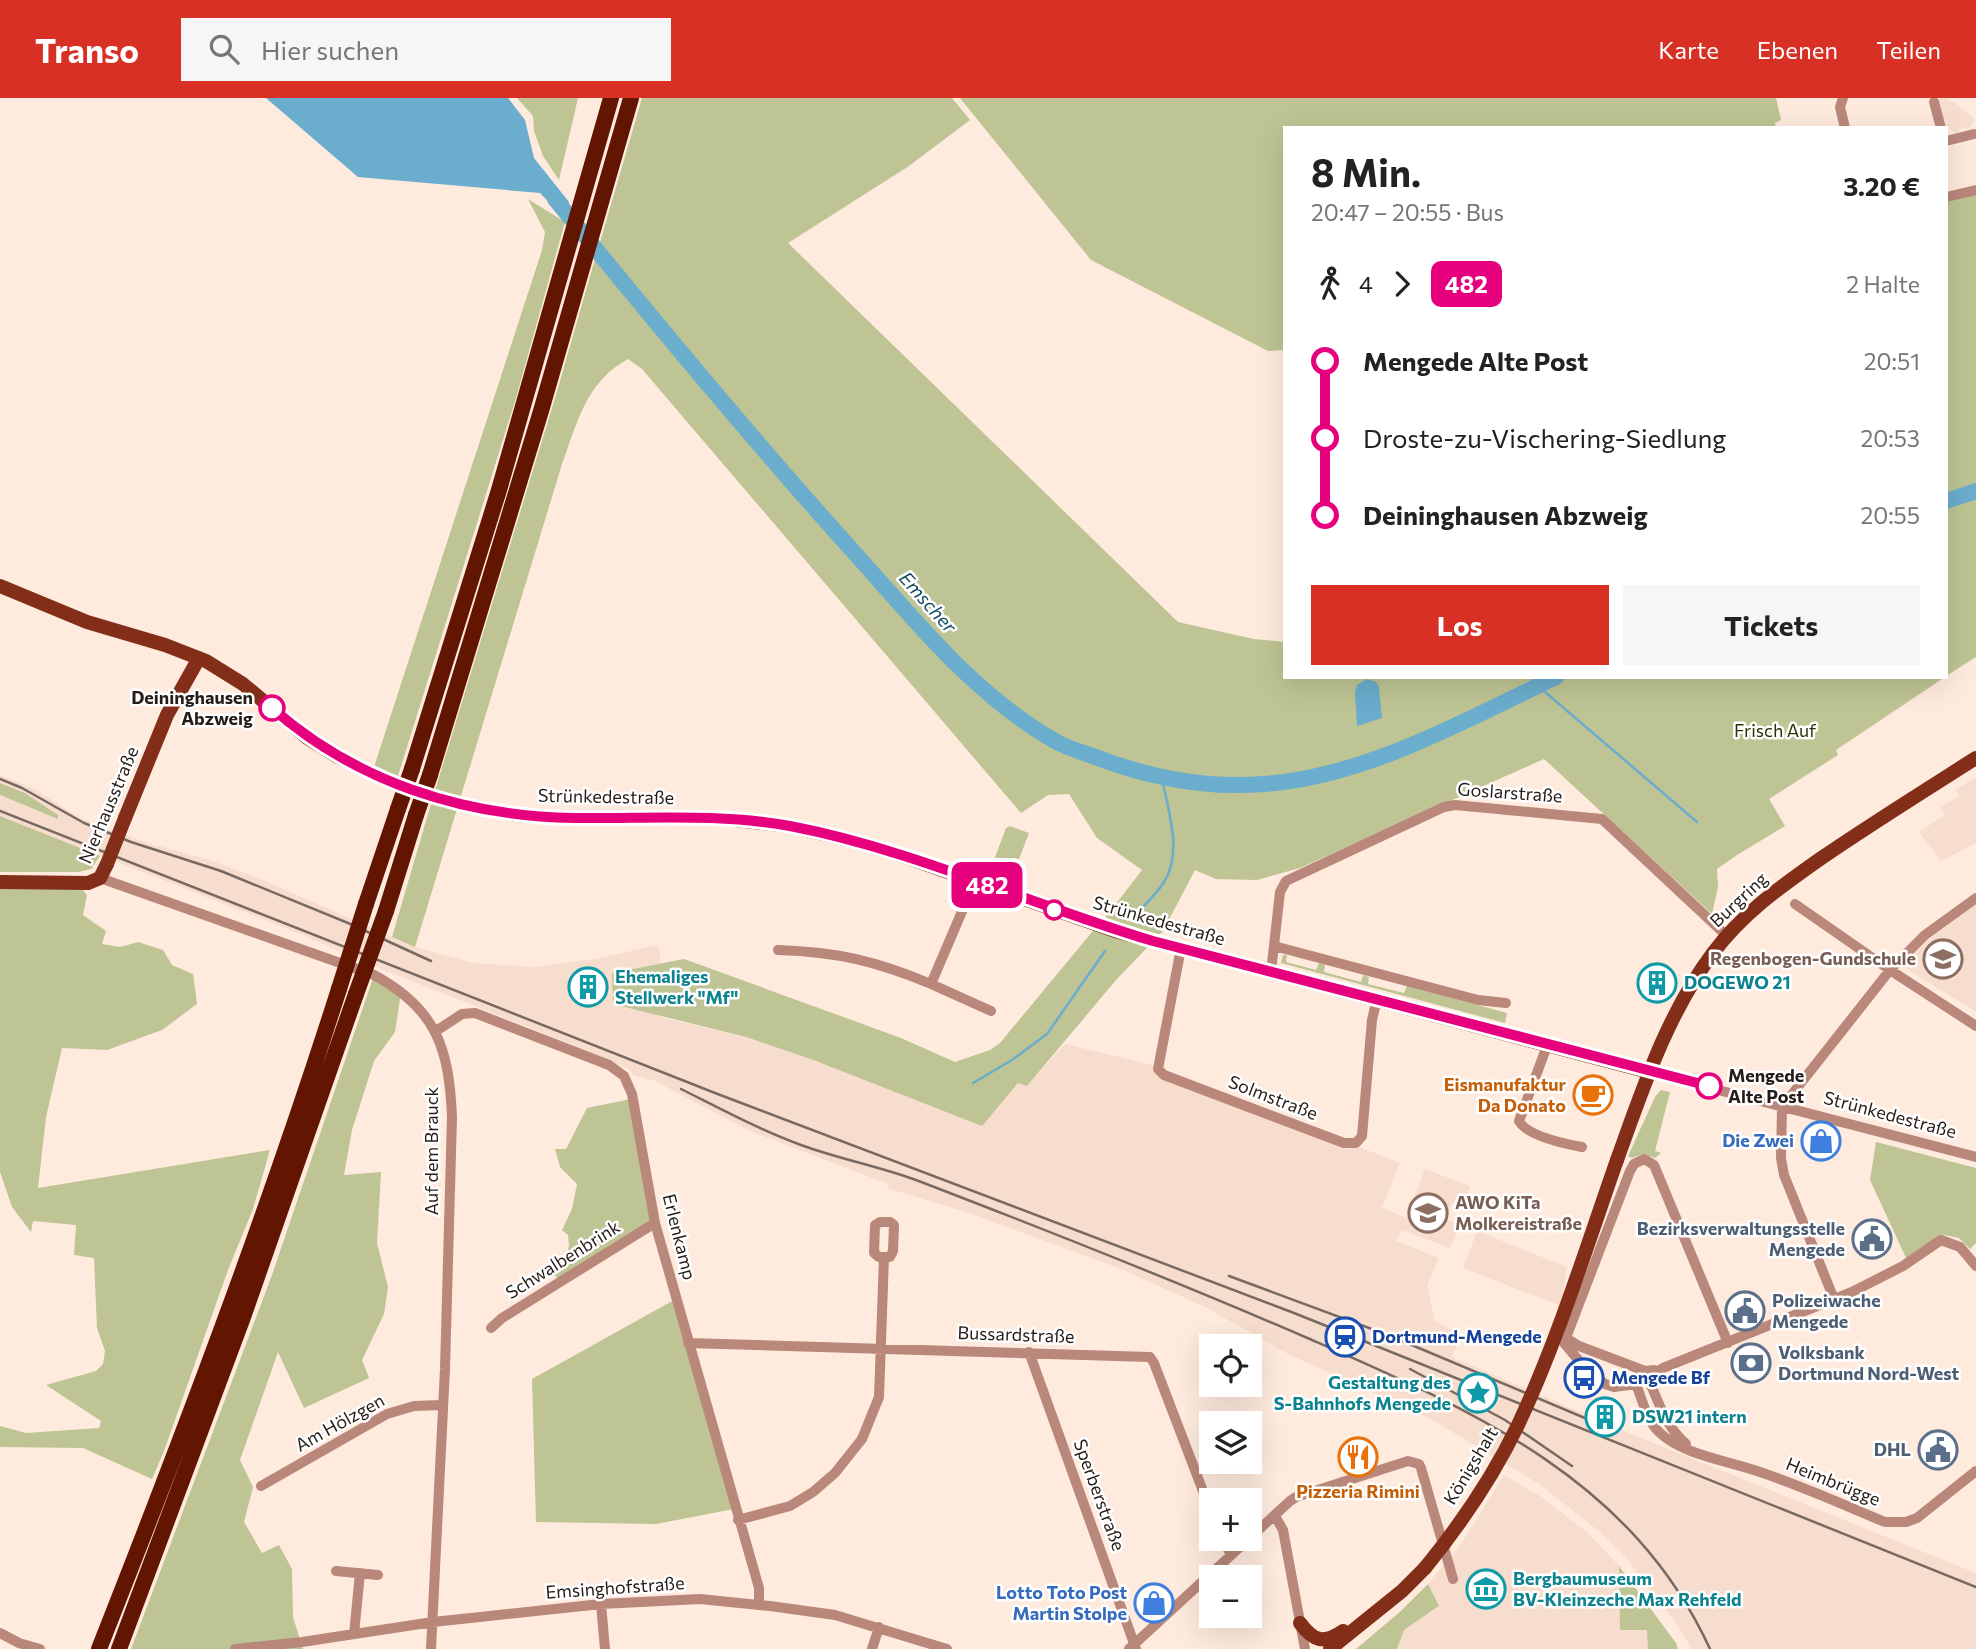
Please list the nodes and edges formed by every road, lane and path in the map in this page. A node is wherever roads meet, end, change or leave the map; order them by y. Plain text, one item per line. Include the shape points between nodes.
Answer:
1 (611, 98) edge
2 (631, 98) edge
3 (1843, 98) edge
4 (1934, 102) dead end
5 (1845, 126) edge
6 (1940, 126) edge
7 (1974, 134) dead end
8 (1948, 140) edge
9 (1976, 190) edge
10 (1948, 197) edge
11 (0, 586) edge
12 (199, 657) junction
13 (1976, 758) edge
14 (100, 878) junction
15 (975, 881) junction
16 (0, 882) edge
17 (1976, 898) edge
18 (1795, 904) dead end
19 (1727, 936) junction
20 (1274, 946) junction
21 (1181, 948) junction
22 (778, 950) dead end
23 (1890, 970) junction
24 (1271, 972) junction
25 (931, 984) junction
26 (1377, 999) junction
27 (1506, 1003) dead end
28 (991, 1011) dead end
29 (1976, 1026) edge
30 (436, 1031) junction
31 (1547, 1046) junction
32 (1649, 1072) junction
33 (1782, 1107) junction
34 (1582, 1147) dead end
35 (1619, 1155) joint
36 (1976, 1157) edge
37 (655, 1223) junction
38 (884, 1257) dead end
39 (1976, 1266) edge
40 (1834, 1299) junction
41 (491, 1328) dead end
42 (688, 1343) junction
43 (1727, 1343) junction
44 (881, 1348) junction
45 (1576, 1350) junction
46 (1029, 1352) junction
47 (1647, 1374) junction
48 (1636, 1384) junction
49 (442, 1405) junction
50 (1706, 1455) junction
51 (1976, 1471) edge
52 (261, 1486) dead end
53 (1202, 1488) edge
54 (1275, 1516) junction
55 (738, 1520) junction
56 (1229, 1551) edge
57 (1231, 1555) junction
58 (336, 1571) dead end
59 (360, 1573) junction
60 (378, 1575) dead end
61 (1453, 1579) dead end
62 (1402, 1591) junction
63 (601, 1604) junction
64 (758, 1605) junction
65 (433, 1622) junction
66 (1300, 1623) junction
67 (879, 1627) junction
68 (0, 1633) edge
69 (354, 1634) junction
70 (1133, 1648) edge
71 (40, 1649) edge
72 (99, 1649) edge
73 (119, 1649) edge
74 (235, 1649) edge
75 (431, 1649) edge
76 (605, 1649) edge
77 (873, 1649) edge
78 (947, 1649) edge
79 (1305, 1649) edge
80 (1330, 1649) edge
81 (1345, 1649) edge

1 - 72 highway, bridge via 536,366 412,769 242,1271
2 - 73 highway, bridge via 541,411 386,911 242,1320
3 - 5 street
4 - 6 street
7 - 8 street
9 - 10 street
11 - 12 main road, Strünkedestraße via 87,622
12 - 14 main road, Nierhausstraße, bridge via 167,715
12 - 15 main road, Strünkedestraße via 243,684 306,737 338,757 404,788 446,801 516,815 716,818 777,824 874,846
13 - 19 main road, Burgring via 1772,892
14 - 16 main road, Nierhausstraße via 88,883
14 - 30 street, Auf dem Brauck via 374,975 417,1006
15 - 21 main road, Strünkedestraße via 1100,926
15 - 25 street
17 - 23 street via 1925,935
18 - 23 street
19 - 20 street, Goslarstraße via 1602,819 1455,805 1286,881 1280,892
19 - 32 main road, Burgring via 1672,1020
20 - 24 street, Goslarstraße
20 - 27 street via 1478,1000
21 - 24 main road, Strünkedestraße
21 - 26 street, Solmstraße via 1158,1069 1343,1143 1356,1143 1362,1136
22 - 25 street via 862,959
23 - 29 street
23 - 33 street
24 - 26 main road, Strünkedestraße
25 - 28 street
26 - 31 main road, Strünkedestraße
30 - 37 street, Erlenkamp via 462,1014 475,1013 624,1076 632,1094
30 - 49 street, Auf dem Brauck via 451,1084 452,1117
31 - 32 main road, Strünkedestraße
31 - 34 street via 1519,1121 1525,1129
32 - 33 street, Strünkedestraße
32 - 35 main road, Burgring
33 - 36 street, Strünkedestraße
33 - 40 street via 1784,1175
35 - 62 main road, Königshalt, bridge via 1517,1426 1477,1495 1425,1568
37 - 41 street, Schwalbenbrink
37 - 42 street, Erlenkamp
38 - 44 street
39 - 40 street via 1960,1247 1941,1240 1903,1266
40 - 43 street
42 - 44 street, Bussardstraße
42 - 55 street, Erlenkamp
43 - 45 street via 1656,1168 1644,1159 1630,1171 1566,1338
43 - 47 street
44 - 46 street, Bussardstraße
44 - 55 street via 879,1398 851,1455 813,1492 790,1506
45 - 47 street
45 - 48 street via 1586,1369 1605,1384
46 - 53 street, Bussardstraße via 1150,1357
46 - 70 street, Sperberstraße
47 - 48 street
47 - 50 street, Heimbrügge via 1673,1432
48 - 50 street, Heimbrügge via 1659,1432
49 - 52 street, Am Hölzgen via 414,1406 387,1414
49 - 65 street, Auf dem Brauck
50 - 51 street, Heimbrügge via 1896,1523 1917,1518
54 - 57 street
54 - 61 street via 1296,1497 1408,1461 1419,1464
54 - 66 street via 1283,1530
55 - 64 street, Erlenkamp via 759,1588
56 - 57 street
57 - 70 street
58 - 59 street
59 - 60 street
59 - 69 street
62 - 66 main road via 1327,1640 1314,1637
62 - 80 main road, Königshalt
62 - 81 main road, Königshalt via 1393,1606
63 - 64 street, Emsinghofstraße via 699,1600
63 - 65 street, Emsinghofstraße
63 - 76 street
64 - 67 street, Emsinghofstraße via 835,1615
65 - 69 street, Emsinghofstraße
65 - 75 street, Auf dem Brauck
66 - 79 street
67 - 77 street
67 - 78 street, Emsinghofstraße
68 - 71 street
69 - 74 street, Emsinghofstraße

